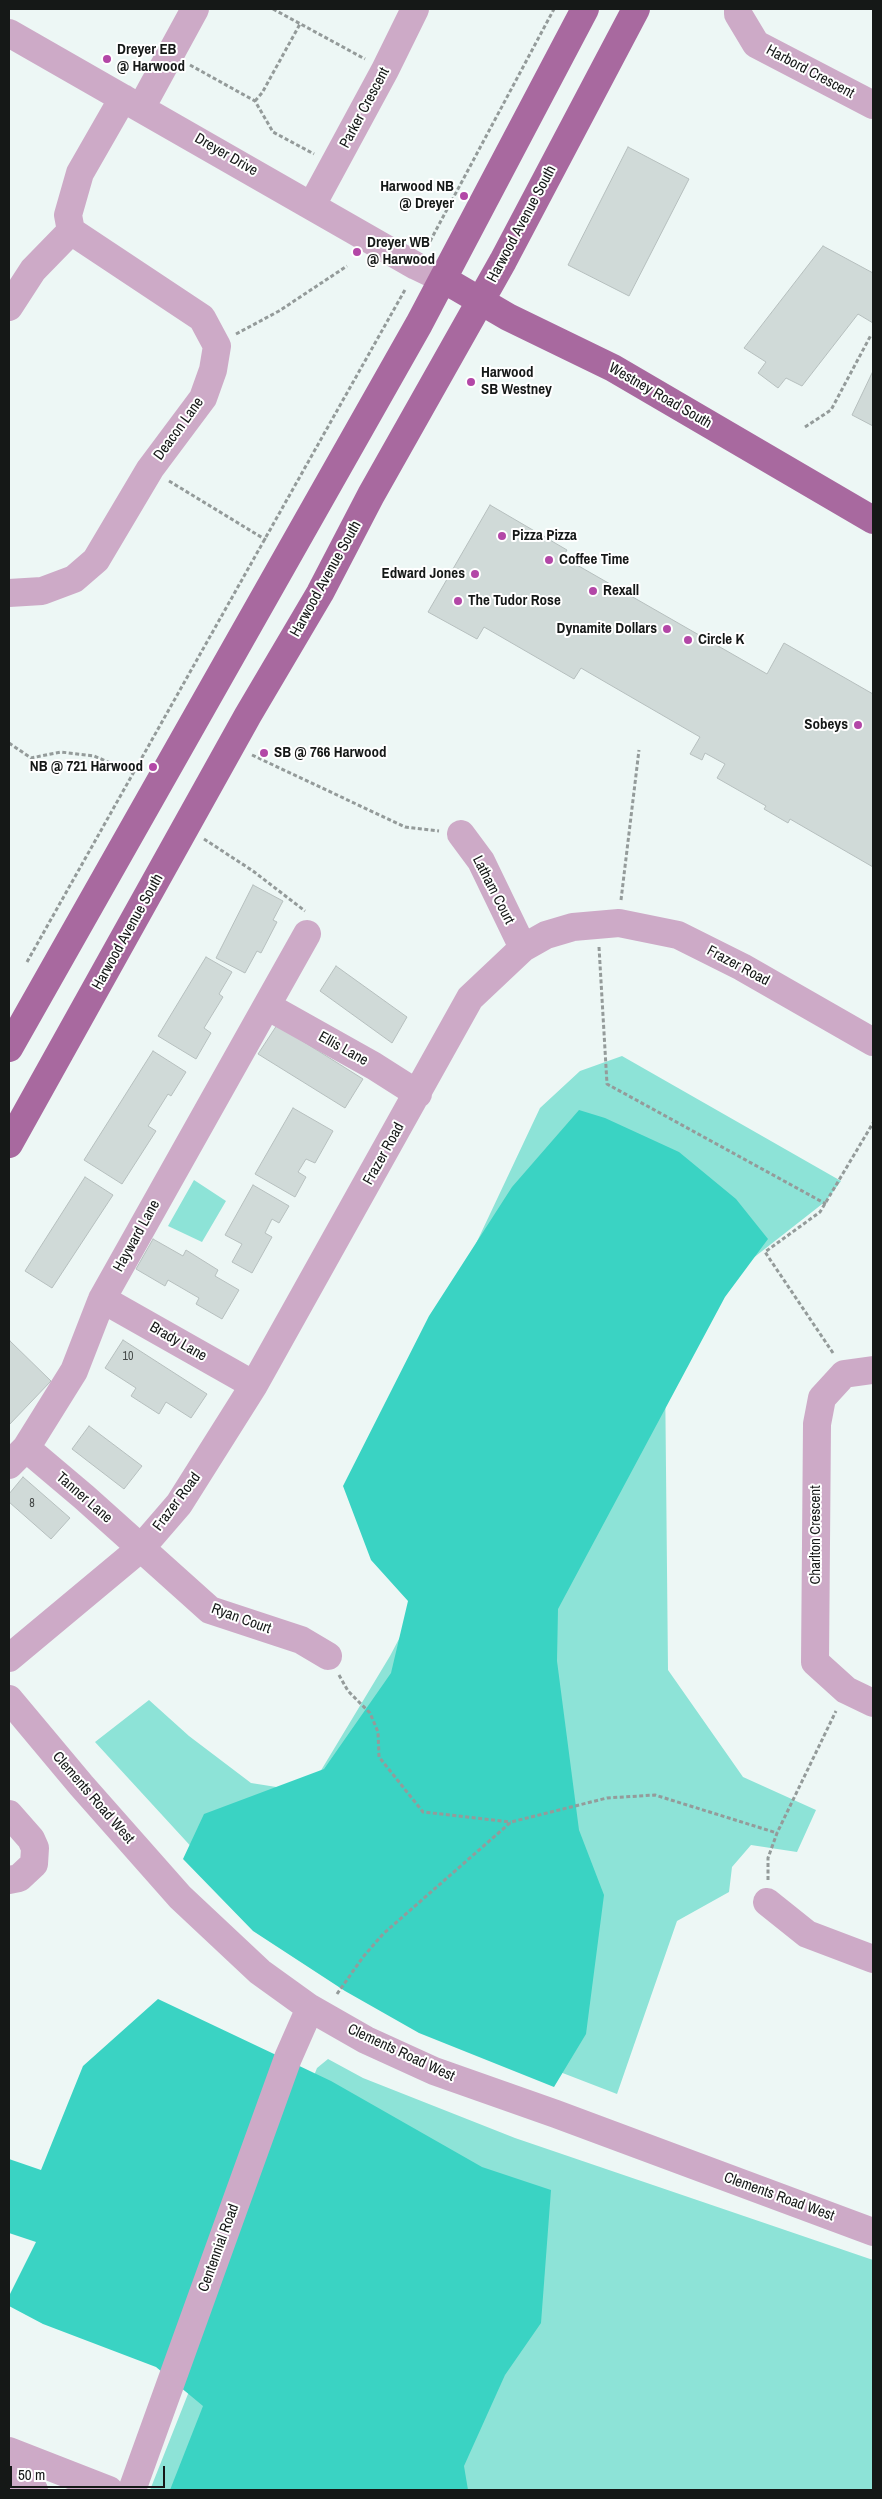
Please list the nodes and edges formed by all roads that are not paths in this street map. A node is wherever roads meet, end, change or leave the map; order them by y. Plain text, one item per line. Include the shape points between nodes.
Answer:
1 (194, 9) edge
2 (415, 9) edge
3 (585, 9) edge
4 (636, 9) edge
5 (738, 9) edge
6 (9, 33) edge
7 (132, 103) junction
8 (873, 105) edge
9 (312, 205) junction
10 (71, 231) junction
11 (443, 279) junction
12 (480, 301) junction
13 (9, 307) edge
14 (873, 520) edge
15 (9, 593) edge
16 (461, 834) road end
17 (307, 934) road end
18 (523, 948) junction
19 (267, 1006) junction
20 (873, 1042) edge
21 (9, 1048) edge
22 (418, 1094) junction
23 (9, 1144) edge
24 (102, 1299) junction
25 (873, 1370) edge
26 (254, 1386) junction
27 (17, 1456) edge
28 (141, 1548) junction
29 (328, 1656) road end
30 (9, 1658) edge
31 (9, 1699) edge
32 (873, 1703) edge
33 (9, 1814) edge
34 (9, 1880) edge
35 (767, 1902) road end
36 (873, 1959) edge
37 (310, 2008) junction
38 (873, 2232) edge
39 (9, 2451) edge
40 (9, 2480) edge
41 (34, 2490) edge
42 (108, 2490) edge
43 (132, 2490) edge

1 - 7 street via 170,53
2 - 9 street, Parker Crescent
3 - 11 main road
4 - 12 main road, Harwood Avenue South
5 - 8 street, Harbord Crescent via 756,44
6 - 7 street, Dreyer Drive
7 - 9 street, Dreyer Drive
7 - 10 street via 80,173 68,215
9 - 11 street, Dreyer Drive
10 - 13 street via 34,270
10 - 15 street, Deacon Lane via 202,318 217,346 213,370 203,398 150,469 96,560 74,579 42,590
11 - 12 main road, Westney Road South
11 - 21 main road
12 - 14 main road, Westney Road South via 613,368
12 - 23 main road, Harwood Avenue South via 320,593
16 - 18 street, Latham Court via 481,861
17 - 19 street, Hayward Lane
18 - 20 street, Frazer Road via 546,935 573,927 608,924 678,935 742,967
18 - 22 street, Frazer Road via 470,998
19 - 22 street, Ellis Lane
19 - 24 street, Hayward Lane
22 - 26 street, Frazer Road
24 - 26 street, Brady Lane
24 - 27 street, Hayward Lane via 74,1371
25 - 32 street, Charlton Crescent via 844,1374 822,1398 817,1424 815,1662 846,1690
26 - 28 street, Frazer Road via 179,1504
27 - 28 street, Tanner Lane
28 - 29 street, Ryan Court via 210,1610 301,1640
28 - 30 street, Frazer Road
31 - 37 street, Clements Road West via 180,1897 260,1972
33 - 34 street via 35,1848 34,1864 19,1878
35 - 36 street via 807,1934
37 - 38 street, Clements Road West via 366,2040 434,2071
37 - 43 street, Centennial Road via 288,2058
39 - 42 street
40 - 41 street

